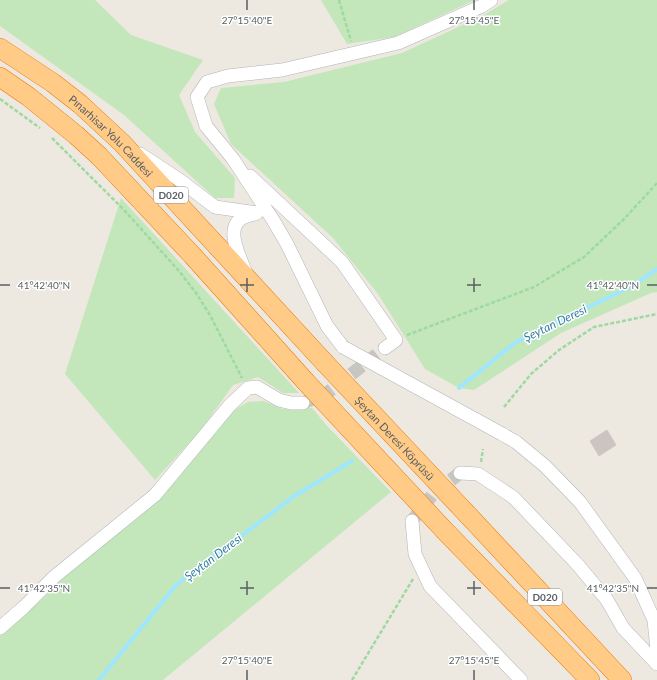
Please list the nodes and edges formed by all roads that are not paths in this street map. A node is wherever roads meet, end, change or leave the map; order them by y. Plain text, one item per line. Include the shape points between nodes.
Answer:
1 (491, 0) edge
2 (0, 48) edge
3 (0, 77) edge
4 (122, 143) junction
5 (233, 159) junction
6 (257, 214) junction
7 (273, 220) junction
8 (249, 281) junction
9 (385, 348) tunnel mouth
10 (324, 362) joint
11 (303, 403) tunnel mouth
12 (460, 472) dead end
13 (412, 521) tunnel mouth
14 (655, 617) edge
15 (0, 628) edge
16 (657, 650) edge
17 (657, 664) edge
18 (521, 680) edge
19 (590, 680) edge
20 (622, 680) edge

1 - 5 street via 398,43 282,70 228,76 207,82 197,97 206,126
2 - 4 highway, Pınarhisar Yolu Caddesi / D020 via 80,104
3 - 19 highway, Pınarhisar Yolu Caddesi / D020, bridge via 76,135 99,156 445,531
4 - 6 street via 181,181 215,207
4 - 8 highway, Pınarhisar Yolu Caddesi / D020
5 - 7 street
5 - 9 street via 342,262 396,340
6 - 7 street via 266,215
6 - 8 street via 240,219 234,227 234,241
7 - 14 street, bridge via 327,326 343,347 516,442 545,466 580,502 635,578
8 - 10 highway, Pınarhisar Yolu Caddesi / D020
10 - 20 highway, Şeytan Deresi Köprüsü / D020, bridge
11 - 15 street via 280,400 257,387 248,388 230,405 155,495 54,577
12 - 17 street via 478,474 513,497 578,565 608,600 623,628
13 - 18 street via 415,554 430,586
14 - 16 street

